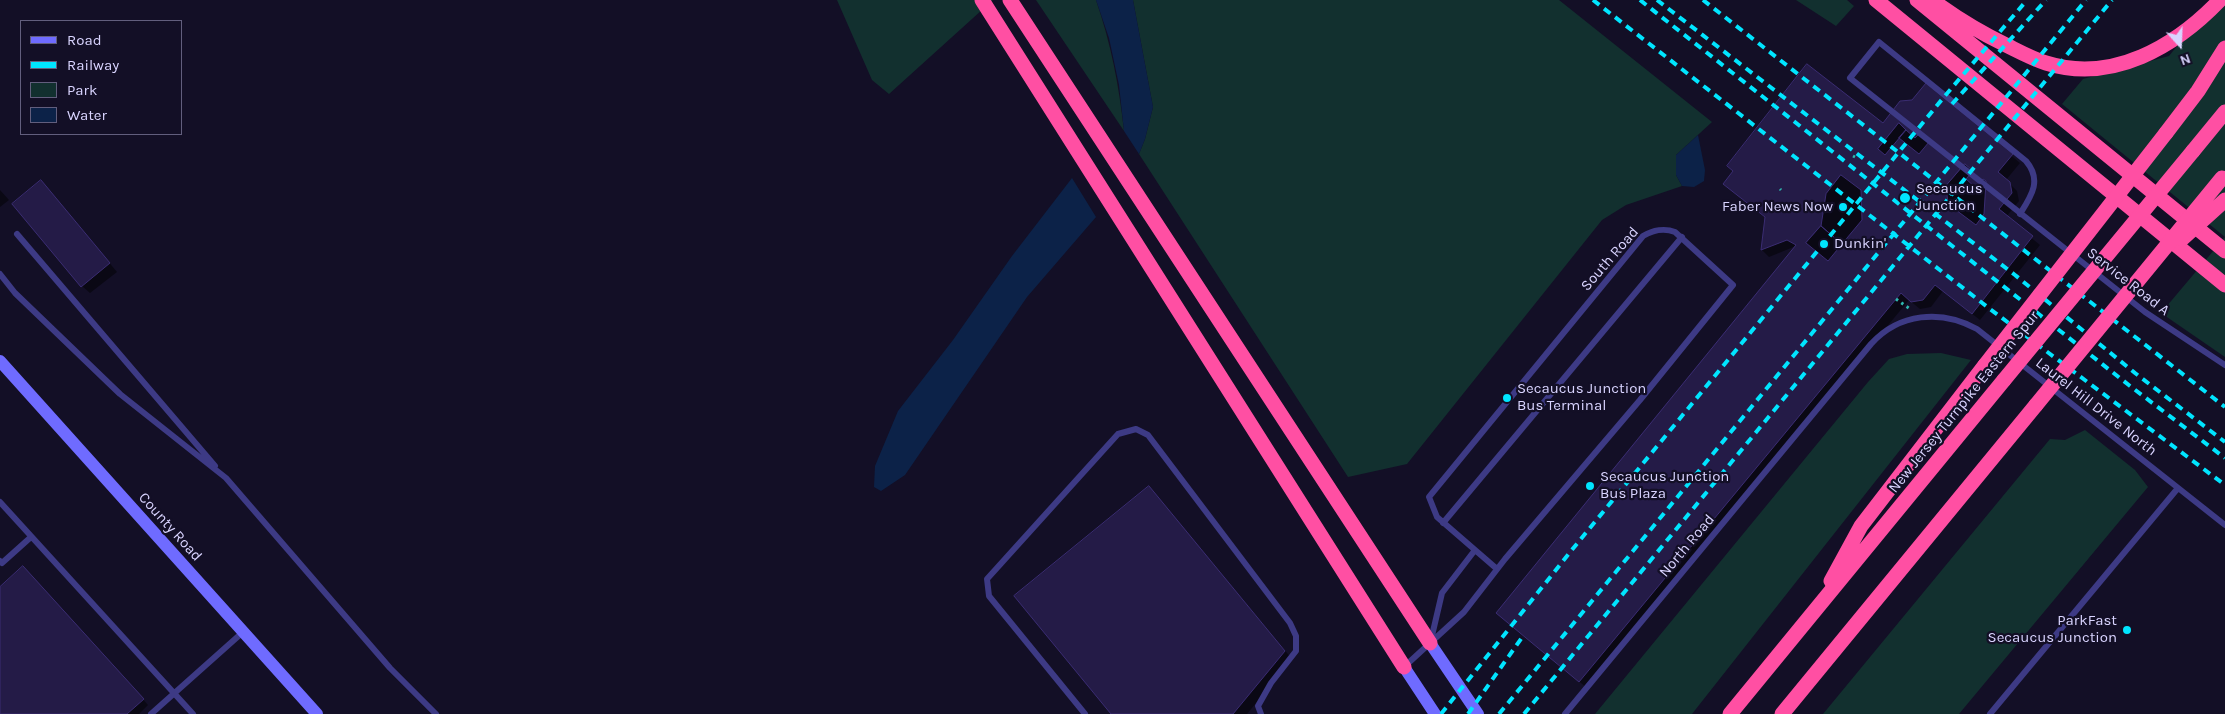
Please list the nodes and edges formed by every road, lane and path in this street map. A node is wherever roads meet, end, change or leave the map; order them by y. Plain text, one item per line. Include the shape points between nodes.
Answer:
1 (982, 0) edge
2 (1010, 0) edge
3 (1876, 0) edge
4 (1917, 0) edge
5 (1932, 0) edge
6 (2220, 0) edge
7 (2225, 48) edge
8 (2225, 112) edge
9 (2223, 177) edge
10 (2225, 200) edge
11 (2020, 214) junction
12 (17, 234) dead end
13 (1682, 237) junction
14 (2225, 251) edge
15 (2146, 272) junction
16 (0, 274) edge
17 (2225, 285) edge
18 (1889, 328) joint
19 (0, 361) edge
20 (2225, 365) edge
21 (226, 478) junction
22 (2178, 488) junction
23 (0, 502) edge
24 (1443, 523) junction
25 (2225, 524) edge
26 (31, 537) junction
27 (1475, 550) junction
28 (0, 561) edge
29 (1497, 569) junction
30 (1814, 612) junction
31 (243, 632) junction
32 (1430, 643) junction
33 (1404, 666) junction
34 (175, 692) junction
35 (151, 714) edge
36 (194, 714) edge
37 (317, 714) edge
38 (436, 714) edge
39 (1085, 714) edge
40 (1261, 714) edge
41 (1435, 714) edge
42 (1478, 714) edge
43 (1565, 714) edge
44 (1730, 714) edge
45 (1782, 714) edge
46 (1990, 714) edge

1 - 33 highway
2 - 32 highway
3 - 17 highway
4 - 14 highway
5 - 6 highway via 1982,33 2032,57 2060,66 2088,68 2120,64 2150,54 2178,38
7 - 30 highway, bridge via 2198,91 1861,526
8 - 30 highway, New Jersey Turnpike Eastern Spur, bridge
9 - 15 highway, bridge
10 - 15 highway, bridge
11 - 11 lane, Service Road A via 1850,78 1879,42 2032,167 2036,180 2034,188
11 - 20 lane, Service Road A via 2145,312
12 - 21 lane
13 - 24 lane
13 - 24 lane, South Road via 1669,230 1643,236 1429,497 1433,511
13 - 29 lane, South Road via 1734,285
15 - 45 highway, bridge
16 - 21 lane via 15,293 120,394
18 - 22 lane, Laurel Hill Drive North via 1912,319 1937,316 1977,329
18 - 43 lane, North Road via 1871,344
19 - 31 main road, County Road
21 - 38 lane via 390,668
22 - 25 lane, Laurel Hill Drive North
22 - 46 lane
23 - 26 lane
24 - 27 lane, South Road
26 - 28 lane via 2,563
26 - 34 lane
27 - 29 lane, South Road
27 - 32 lane via 1442,593
29 - 32 lane, South Road via 1464,612
30 - 44 highway, New Jersey Turnpike Eastern Spur
31 - 34 lane
31 - 37 main road, County Road
32 - 33 lane, South Road
32 - 42 main road
33 - 41 main road
34 - 35 lane
34 - 36 lane
39 - 40 lane via 989,596 987,579 1118,434 1136,429 1148,435 1290,623 1296,636 1296,651 1270,683 1258,706

